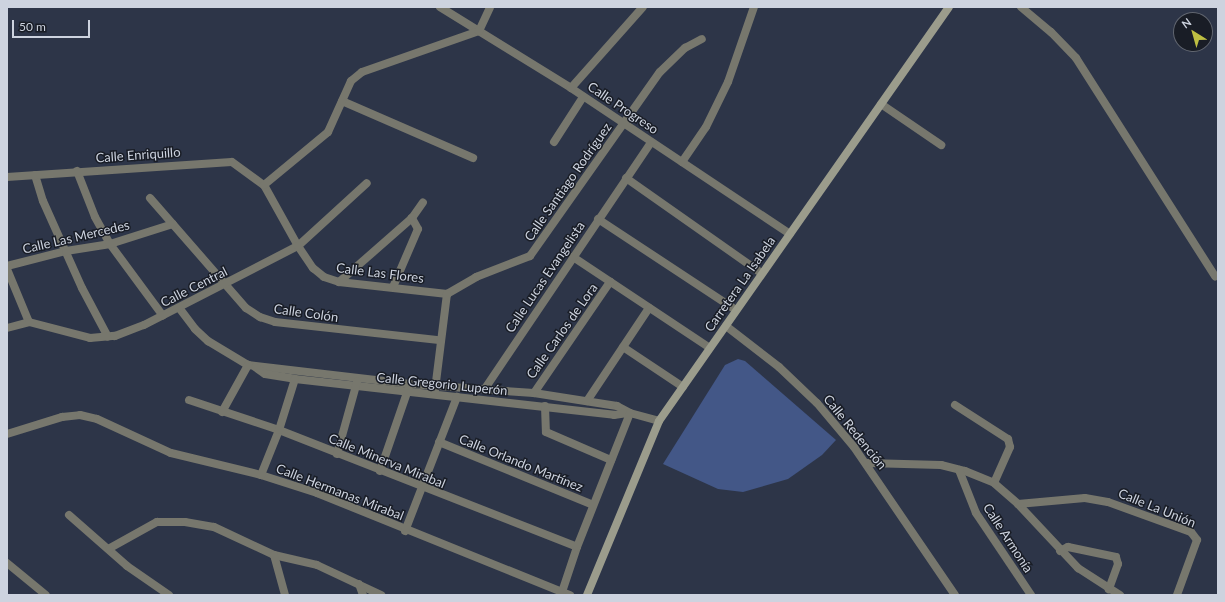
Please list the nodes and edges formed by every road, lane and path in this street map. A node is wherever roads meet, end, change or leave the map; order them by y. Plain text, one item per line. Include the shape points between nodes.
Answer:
1 (440, 7) edge
2 (490, 7) edge
3 (643, 7) edge
4 (754, 7) edge
5 (949, 7) edge
6 (1021, 7) edge
7 (480, 31) junction
8 (702, 39) dead end
9 (571, 88) junction
10 (583, 97) junction
11 (342, 101) junction
12 (881, 104) junction
13 (624, 124) junction
14 (554, 142) dead end
15 (651, 142) junction
16 (941, 144) dead end
17 (473, 158) dead end
18 (682, 162) junction
19 (77, 171) junction
20 (35, 175) junction
21 (7, 177) edge
22 (626, 178) junction
23 (367, 183) dead end
24 (264, 185) junction
25 (150, 198) dead end
26 (423, 202) dead end
27 (412, 218) junction
28 (598, 219) junction
29 (173, 224) junction
30 (790, 234) junction
31 (110, 244) junction
32 (298, 246) junction
33 (66, 251) junction
34 (572, 257) junction
35 (7, 267) edge
36 (761, 273) junction
37 (1215, 276) dead end
38 (339, 282) junction
39 (610, 282) junction
40 (225, 284) junction
41 (393, 287) junction
42 (447, 294) junction
43 (180, 308) junction
44 (649, 308) junction
45 (736, 310) junction
46 (163, 316) junction
47 (29, 322) junction
48 (726, 326) junction
49 (7, 328) edge
50 (108, 337) junction
51 (439, 340) junction
52 (623, 347) junction
53 (710, 348) junction
54 (252, 366) junction
55 (357, 378) junction
56 (295, 379) junction
57 (410, 384) junction
58 (357, 387) junction
59 (683, 387) junction
60 (435, 389) junction
61 (484, 390) junction
62 (408, 392) junction
63 (534, 393) junction
64 (457, 397) junction
65 (189, 400) dead end
66 (587, 401) junction
67 (954, 405) dead end
68 (545, 406) junction
69 (222, 412) junction
70 (630, 413) junction
71 (659, 421) junction
72 (280, 430) junction
73 (7, 434) edge
74 (439, 442) junction
75 (337, 454) junction
76 (611, 460) junction
77 (868, 463) junction
78 (959, 470) junction
79 (380, 471) junction
80 (261, 475) junction
81 (994, 483) junction
82 (421, 488) junction
83 (1018, 504) junction
84 (593, 505) junction
85 (69, 515) dead end
86 (405, 530) junction
87 (110, 548) junction
88 (576, 548) junction
89 (1060, 551) junction
90 (274, 555) junction
91 (7, 563) edge
92 (359, 584) junction
93 (1109, 589) junction
94 (566, 594) edge
95 (46, 595) edge
96 (169, 595) edge
97 (285, 595) edge
98 (363, 595) edge
99 (381, 595) edge
100 (586, 595) edge
101 (955, 595) edge
102 (1031, 595) edge
103 (1120, 595) edge
104 (1177, 595) edge

1 - 7 street, Calle Progreso
2 - 7 street
3 - 9 street
4 - 18 street via 728,82 706,127
5 - 12 main road, Carretera La Isabela
6 - 37 street via 1052,32 1076,58
7 - 9 street, Calle Progreso
7 - 11 street via 362,72 351,81
8 - 13 street, Calle Santiago Rodríguez via 685,48 660,72
9 - 10 street, Calle Progreso
10 - 13 street, Calle Progreso
10 - 14 street
11 - 17 street
11 - 24 street via 336,118 320,141
12 - 16 street
12 - 30 main road, Carretera La Isabela
13 - 15 street, Calle Progreso
13 - 42 street, Calle Santiago Rodríguez via 530,256 476,278
15 - 18 street, Calle Progreso
15 - 22 street, Calle Lucas Evangelista
18 - 30 street, Calle Progreso
19 - 20 street, Calle Enriquillo
19 - 24 street, Calle Enriquillo via 232,162
19 - 31 street via 94,217
20 - 21 street, Calle Enriquillo
20 - 33 street
22 - 28 street, Calle Lucas Evangelista
22 - 36 street
23 - 32 street, Calle Central
24 - 32 street, Calle Las Flores
25 - 29 street, Calle Colón
26 - 27 street
27 - 38 street
27 - 41 street via 418,229
28 - 34 street, Calle Lucas Evangelista
28 - 45 street
29 - 31 street, Calle Las Mercedes
29 - 40 street, Calle Colón
30 - 36 main road, Carretera La Isabela
31 - 33 street, Calle Las Mercedes
31 - 46 street
32 - 38 street, Calle Las Flores via 313,268 324,277
32 - 40 street, Calle Central
33 - 35 street, Calle Las Mercedes
33 - 50 street
34 - 39 street
34 - 61 street, Calle Lucas Evangelista
35 - 47 street
36 - 45 main road, Carretera La Isabela
38 - 41 street, Calle Las Flores
39 - 44 street
39 - 63 street, Calle Carlos de Lora
40 - 43 street, Calle Central
40 - 51 street, Calle Colón via 246,308 275,322
41 - 42 street, Calle Las Flores
42 - 51 street
43 - 46 street, Calle Central
43 - 54 street, Calle Gregorio Luperón via 195,329 208,340
44 - 52 street
44 - 53 street
45 - 48 main road, Carretera La Isabela
46 - 50 street, Calle Central
47 - 49 street, Calle Central
47 - 50 street, Calle Central via 90,338
48 - 53 main road, Carretera La Isabela
48 - 77 street, Calle Redención via 779,368 817,403
51 - 60 street
52 - 59 street
52 - 66 street
53 - 59 main road, Carretera La Isabela
54 - 55 street, Calle Gregorio Luperón
54 - 56 street, Calle Gregorio Luperón via 265,374
54 - 69 street
55 - 57 street, Calle Gregorio Luperón
55 - 58 street
56 - 58 street, Calle Gregorio Luperón
56 - 72 street
57 - 60 street, Calle Gregorio Luperón
57 - 62 street
58 - 62 street, Calle Gregorio Luperón
58 - 75 street
59 - 71 main road, Carretera La Isabela
60 - 61 street, Calle Gregorio Luperón
60 - 62 street, Calle Gregorio Luperón
60 - 64 street, Calle Gregorio Luperón
61 - 63 street, Calle Gregorio Luperón
62 - 79 street
63 - 66 street, Calle Gregorio Luperón
64 - 68 street, Calle Gregorio Luperón
64 - 74 street
65 - 69 street, Calle Minerva Mirabal
66 - 70 street, Calle Gregorio Luperón via 617,406
67 - 81 street via 1008,439 1010,447
68 - 70 street, Calle Gregorio Luperón via 614,415
68 - 76 street via 546,432
69 - 72 street, Calle Minerva Mirabal
70 - 71 street, Calle Gregorio Luperón
70 - 76 street
71 - 100 main road, Carretera La Isabela
72 - 75 street, Calle Minerva Mirabal
72 - 80 street
73 - 80 street, Calle Hermanas Mirabal via 62,417 80,415 114,426 171,453
74 - 82 street
74 - 84 street, Calle Orlando Martínez
75 - 79 street, Calle Minerva Mirabal
76 - 84 street
77 - 78 street via 941,465
77 - 101 street, Calle Redención
78 - 81 street
78 - 102 street, Calle Armonía via 976,513
79 - 82 street, Calle Minerva Mirabal
80 - 86 street, Calle Hermanas Mirabal via 317,493
81 - 83 street
82 - 86 street
82 - 88 street, Calle Minerva Mirabal
83 - 89 street
83 - 104 street, Calle La Unión via 1085,498 1108,502 1191,532 1197,540
84 - 88 street
85 - 87 street
86 - 94 street, Calle Hermanas Mirabal
87 - 90 street via 158,522 185,522 214,527
87 - 96 street via 127,566
88 - 94 street
89 - 93 street
89 - 93 street via 1068,547 1116,557 1118,564
90 - 92 street via 317,565
90 - 97 street
91 - 95 street
92 - 98 street
92 - 99 street
93 - 103 street

